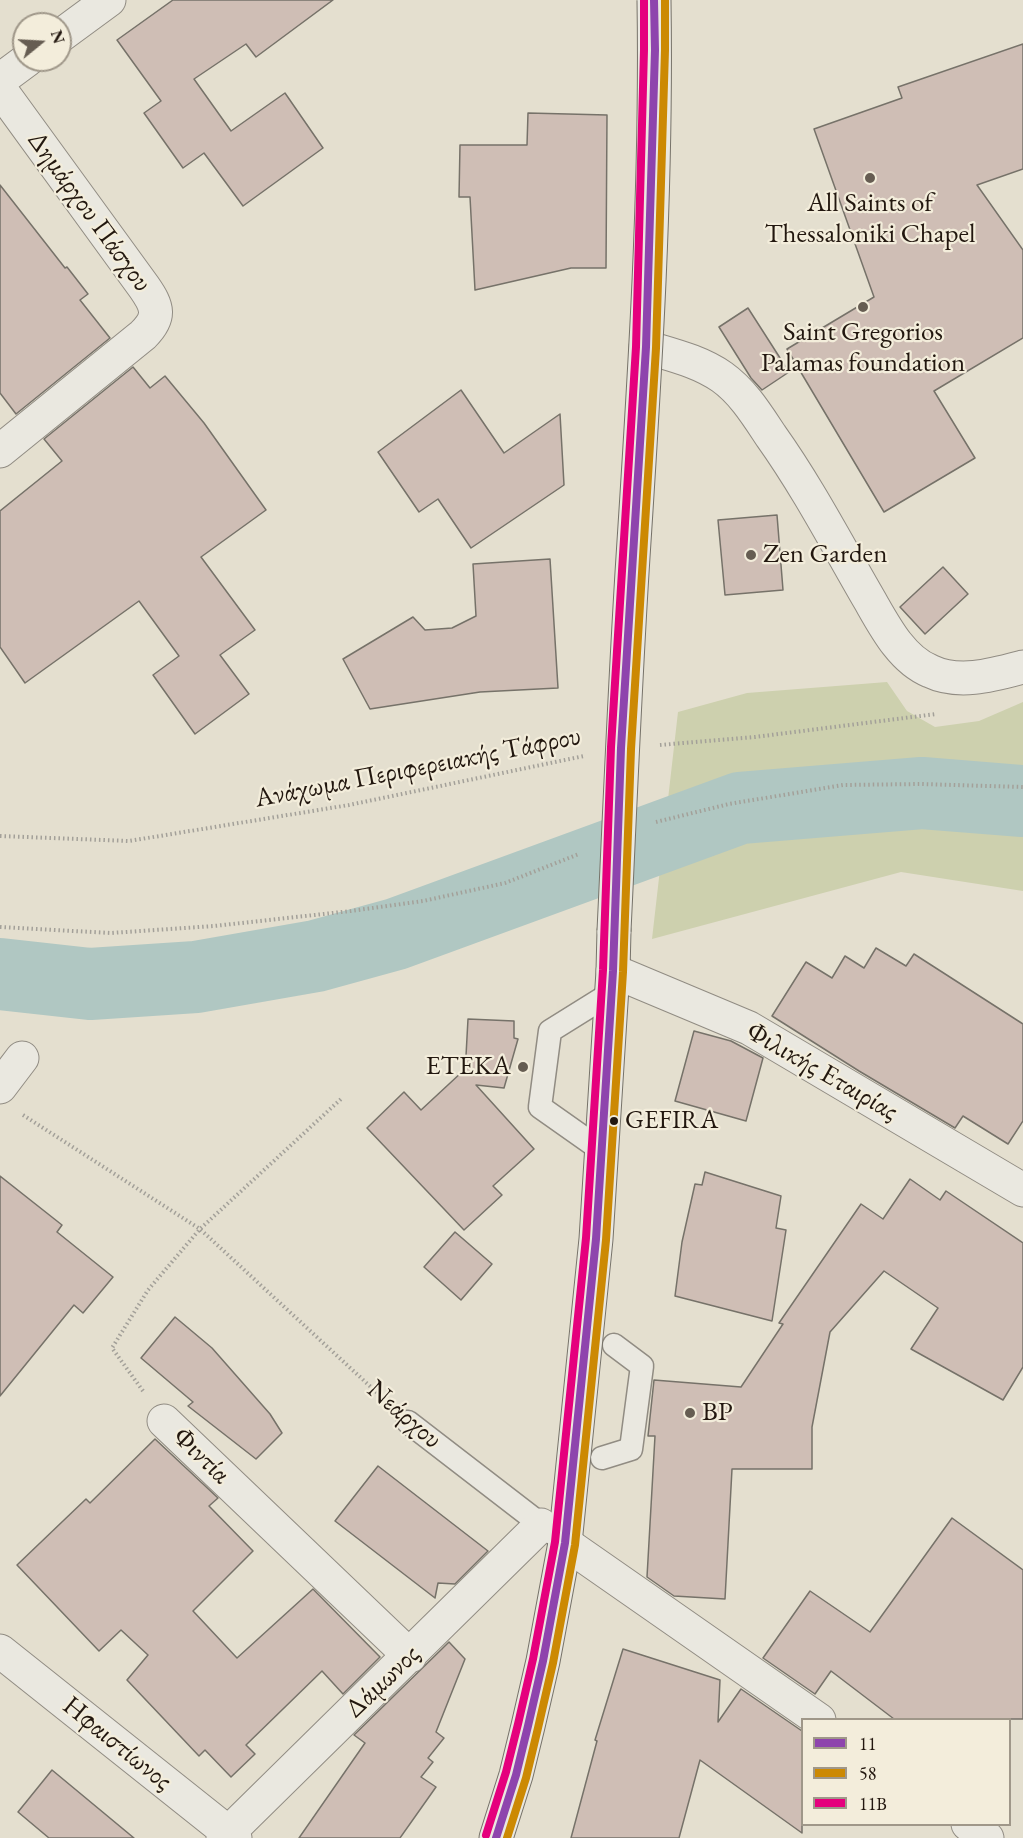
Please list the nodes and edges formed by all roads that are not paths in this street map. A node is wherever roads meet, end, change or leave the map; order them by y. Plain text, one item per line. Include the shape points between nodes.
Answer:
1 (109, 0) edge
2 (654, 0) edge
3 (72, 27) edge
4 (0, 89) edge
5 (646, 347) junction
6 (0, 451) edge
7 (1023, 667) edge
8 (612, 982) junction
9 (22, 1058) dead end
10 (0, 1087) edge
11 (601, 1150) junction
12 (1023, 1190) edge
13 (614, 1345) dead end
14 (164, 1421) road end
15 (408, 1422) road end
16 (602, 1458) dead end
17 (553, 1534) junction
18 (0, 1651) edge
19 (410, 1656) junction
20 (818, 1718) edge
21 (971, 1826) edge
22 (229, 1836) edge
23 (496, 1838) edge
24 (987, 1838) edge

1 - 3 street
2 - 5 street, bridge
4 - 6 street, Δημάρχου Πάσχου via 144,287 156,315 143,335
5 - 7 street via 706,367 750,405 804,485 878,615 907,655 929,671 950,677 978,677
5 - 8 street, bridge via 621,748
8 - 11 street
8 - 11 lane via 550,1031 540,1107
8 - 12 street, Φιλικής Εταιρίας via 749,1028
9 - 10 street
11 - 17 street via 596,1239
13 - 16 lane via 642,1366 631,1449
14 - 19 street, Φιντία
15 - 17 lane, Νεάρχου
17 - 19 street, Δάμωνος
17 - 20 street, Νεάρχου
17 - 23 street via 528,1726
18 - 22 street, Ηφαιστίωνος
19 - 22 street, Δάμωνος
21 - 24 street

